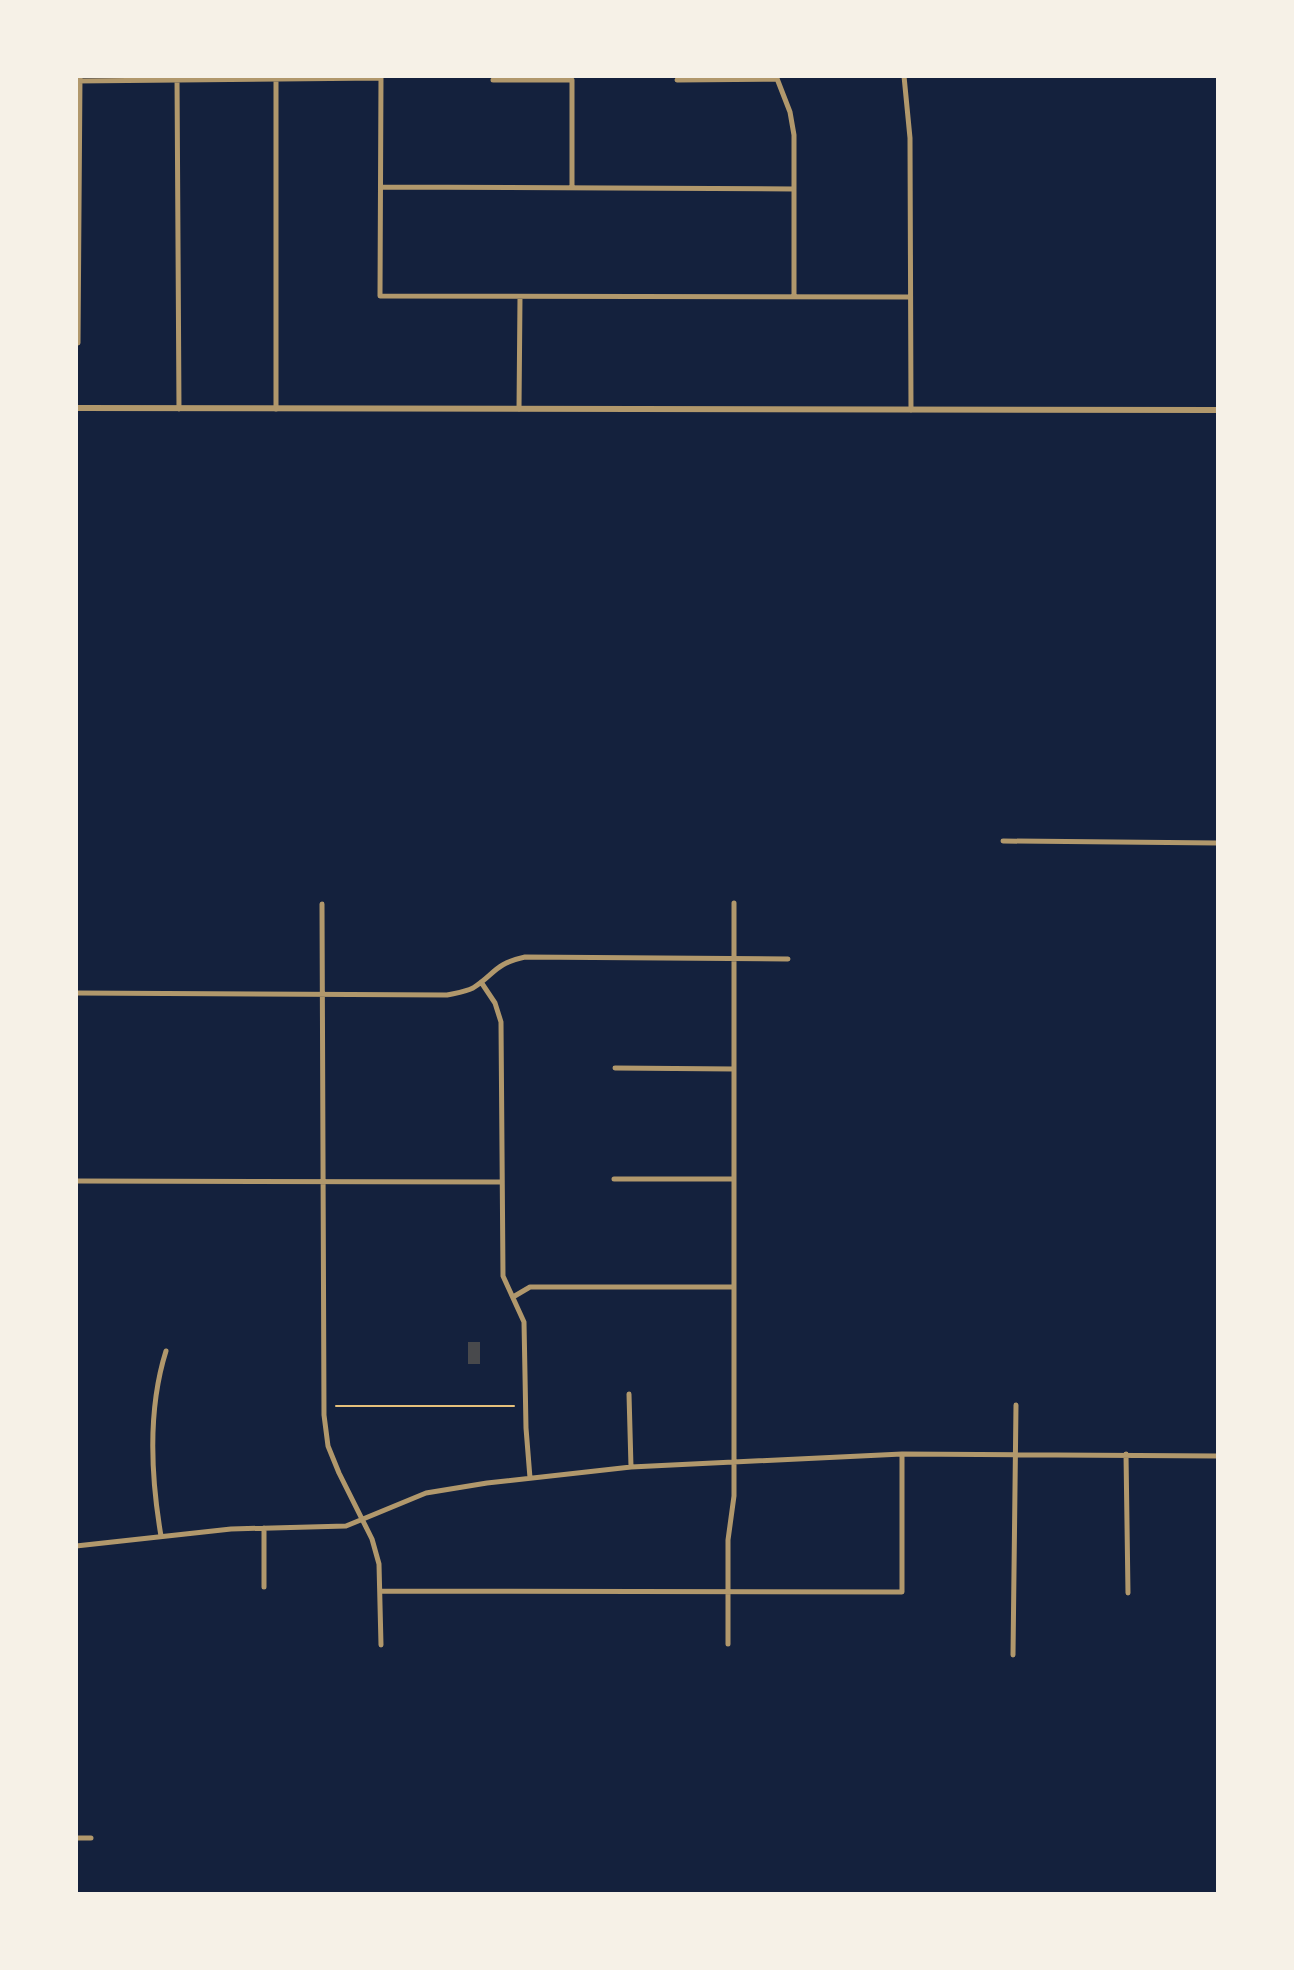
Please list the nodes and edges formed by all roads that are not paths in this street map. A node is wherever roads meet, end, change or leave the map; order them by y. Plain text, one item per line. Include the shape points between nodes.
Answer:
1 (904, 76) edge
2 (276, 77) edge
3 (381, 77) edge
4 (177, 78) edge
5 (776, 78) edge
6 (79, 79) edge
7 (493, 80) dead end
8 (677, 80) dead end
9 (381, 187) junction
10 (572, 188) junction
11 (794, 189) junction
12 (520, 297) junction
13 (794, 297) junction
14 (910, 297) junction
15 (78, 343) dead end
16 (76, 408) edge
17 (179, 409) junction
18 (276, 409) junction
19 (519, 409) junction
20 (911, 410) junction
21 (1218, 410) edge
22 (1003, 841) dead end
23 (1218, 843) edge
24 (734, 903) dead end
25 (322, 904) dead end
26 (734, 959) junction
27 (788, 959) dead end
28 (481, 982) junction
29 (76, 993) edge
30 (322, 995) junction
31 (615, 1068) dead end
32 (734, 1069) junction
33 (614, 1179) dead end
34 (734, 1179) junction
35 (76, 1181) edge
36 (323, 1182) junction
37 (502, 1182) junction
38 (734, 1287) junction
39 (513, 1297) junction
40 (166, 1351) dead end
41 (629, 1394) dead end
42 (1016, 1405) dead end
43 (1015, 1453) junction
44 (902, 1454) junction
45 (1126, 1454) junction
46 (1218, 1456) edge
47 (734, 1462) junction
48 (631, 1467) junction
49 (530, 1478) junction
50 (362, 1520) junction
51 (264, 1528) junction
52 (161, 1536) junction
53 (76, 1546) edge
54 (264, 1587) dead end
55 (380, 1591) junction
56 (728, 1591) junction
57 (1128, 1593) dead end
58 (728, 1644) dead end
59 (381, 1645) dead end
60 (1013, 1655) dead end
61 (76, 1838) edge
62 (91, 1838) dead end

1 - 14 street via 910,138
2 - 3 street
2 - 4 street
2 - 18 street
3 - 9 street
4 - 6 street
4 - 17 street
5 - 8 street
5 - 11 street via 794,135
6 - 15 street
7 - 10 street via 572,80
9 - 10 street
9 - 12 street via 380,296
10 - 11 street
11 - 13 street
12 - 13 street
12 - 19 street
13 - 14 street
14 - 20 street
16 - 17 street
17 - 18 street
18 - 19 street
19 - 20 street
20 - 21 street
22 - 23 street
24 - 26 street
25 - 30 street
26 - 27 street
26 - 28 street via 525,957 508,961
26 - 32 street
28 - 30 street via 447,995
28 - 37 street via 501,1022
29 - 30 street
30 - 36 street
31 - 32 street
32 - 34 street
33 - 34 street
34 - 38 street
35 - 36 street
36 - 37 street
36 - 50 street via 324,1415 328,1446
37 - 39 street via 503,1276
38 - 39 street via 530,1287
38 - 47 street
39 - 49 street via 524,1322
40 - 52 street via 154,1444
41 - 48 street
42 - 43 street
43 - 44 street
43 - 45 street
43 - 60 street
44 - 47 street
44 - 56 street via 902,1592
45 - 46 street
45 - 57 street
47 - 48 street
47 - 56 street
48 - 49 street
49 - 50 street via 426,1493
50 - 51 street via 346,1526
50 - 55 street via 379,1564
51 - 52 street
51 - 54 street
52 - 53 street
55 - 56 street
55 - 59 street
56 - 58 street
61 - 62 street

